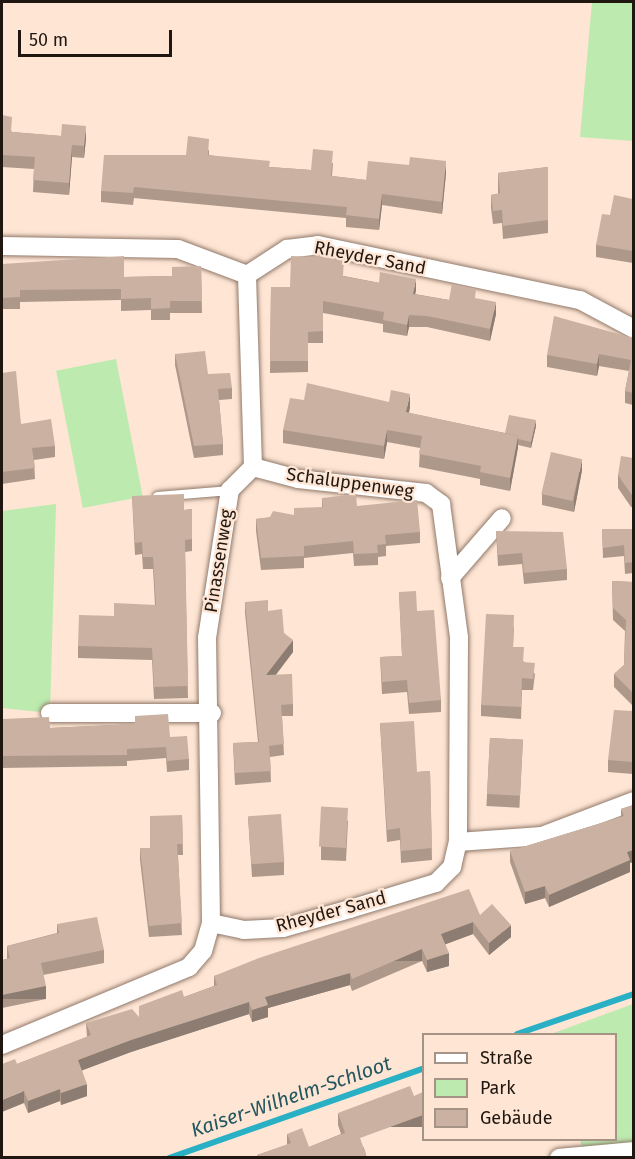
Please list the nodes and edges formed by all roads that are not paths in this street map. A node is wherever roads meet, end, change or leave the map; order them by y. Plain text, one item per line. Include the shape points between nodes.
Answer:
1 (2, 246) edge
2 (247, 275) junction
3 (633, 329) edge
4 (253, 467) junction
5 (230, 490) junction
6 (142, 497) edge
7 (502, 518) dead end
8 (450, 578) junction
9 (50, 713) dead end
10 (212, 713) junction
11 (633, 801) edge
12 (458, 842) junction
13 (211, 923) junction
14 (2, 1045) edge
15 (633, 1151) edge
16 (559, 1158) edge

1 - 2 street via 178,249
2 - 3 street, Rheyder Sand via 287,249 318,245 580,300
2 - 4 street
4 - 5 street, Pinassenweg
4 - 8 street, Schaluppenweg via 435,497 442,508
5 - 6 lane
5 - 10 street, Pinassenweg via 207,638
7 - 8 street
8 - 12 street, Schaluppenweg via 459,638
9 - 10 street
10 - 13 street, Pinassenweg
11 - 12 street via 542,836
12 - 13 street, Rheyder Sand via 447,874 427,886 283,928 244,930
13 - 14 street via 203,951 189,967
15 - 16 street

